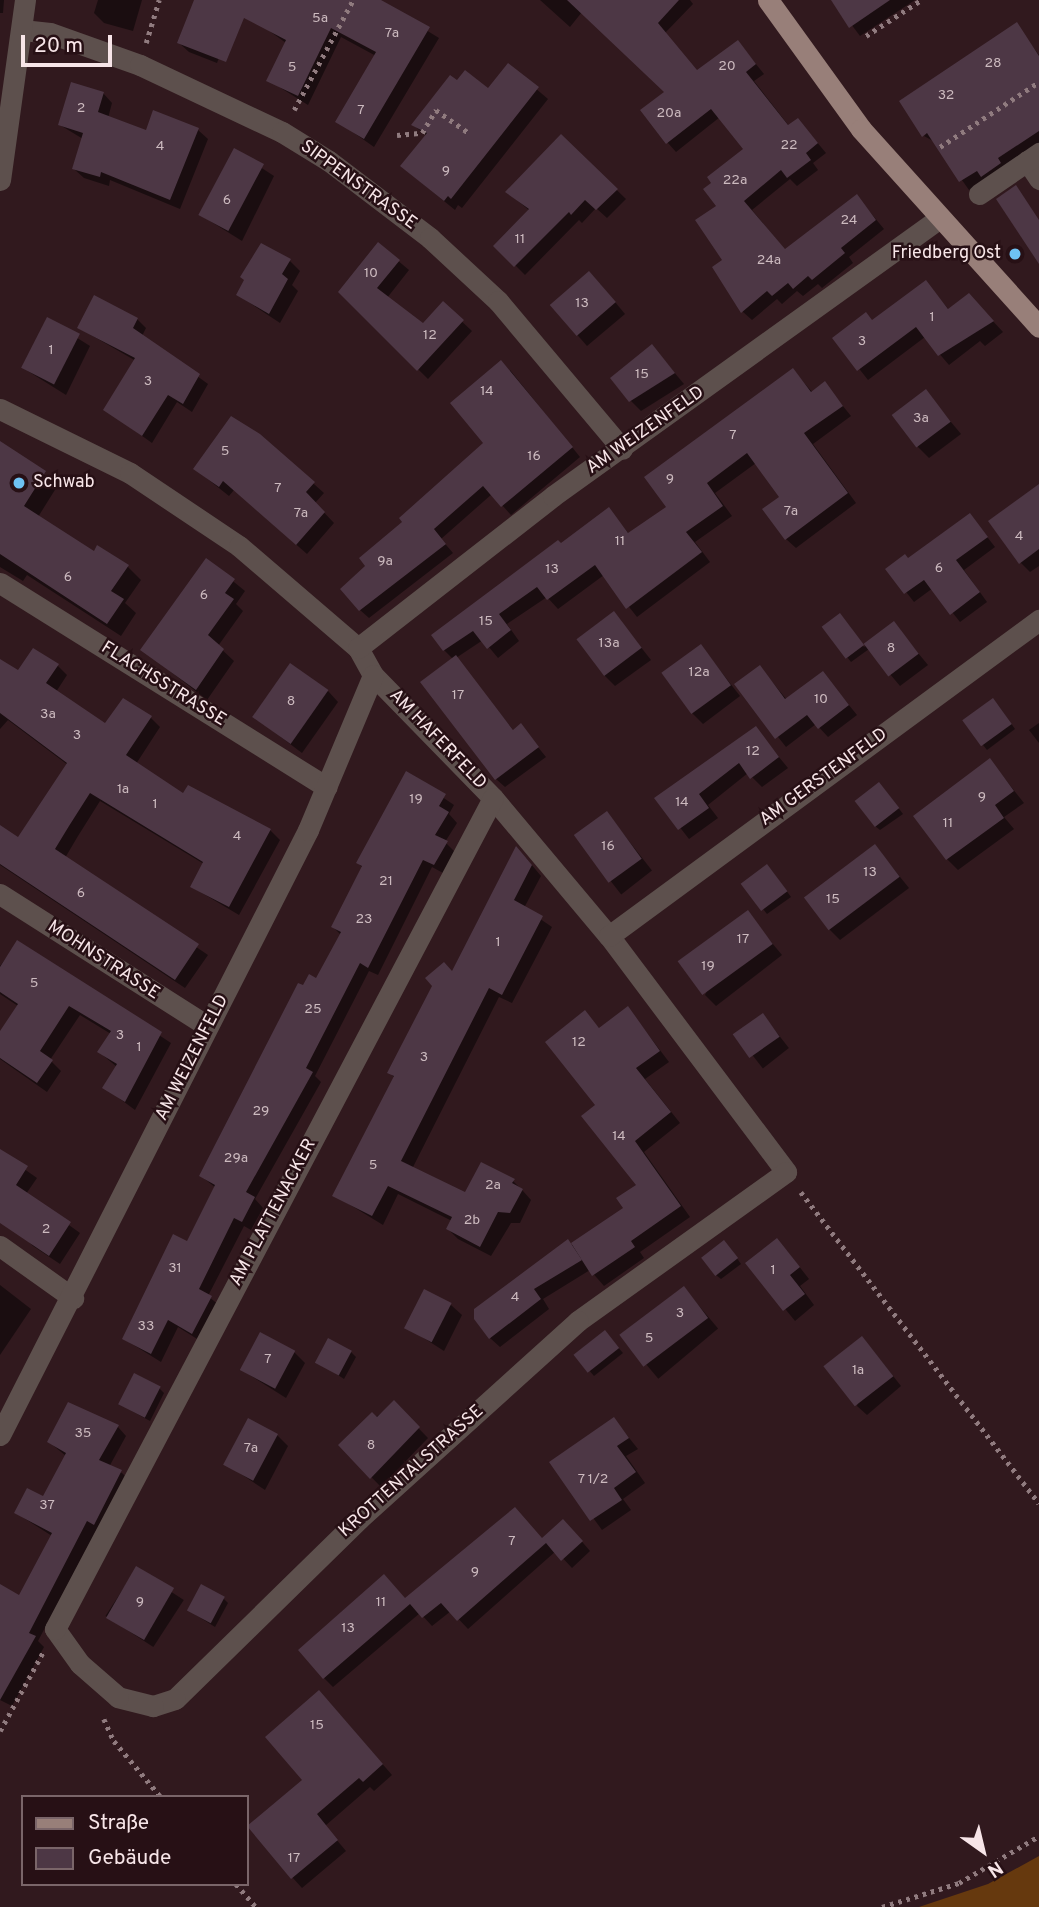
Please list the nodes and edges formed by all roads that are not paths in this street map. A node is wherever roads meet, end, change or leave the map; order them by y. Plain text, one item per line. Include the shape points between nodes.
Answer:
1 (25, 0) edge
2 (768, 0) edge
3 (22, 30) junction
4 (1035, 164) edge
5 (0, 180) edge
6 (979, 194) dead end
7 (939, 219) junction
8 (1039, 327) edge
9 (0, 409) edge
10 (622, 449) junction
11 (0, 583) edge
12 (1039, 620) edge
13 (358, 648) junction
14 (373, 675) junction
15 (326, 787) junction
16 (493, 797) junction
17 (0, 894) edge
18 (609, 936) junction
19 (207, 1026) junction
20 (786, 1172) joint
21 (0, 1246) edge
22 (73, 1298) junction
23 (0, 1435) edge
24 (55, 1629) joint

1 - 3 street
2 - 7 main road via 861,129
3 - 5 street
3 - 10 street, SIPPENSTRASSE via 50,33 140,65 282,132 365,187 498,301
4 - 6 street
7 - 8 main road
7 - 10 street, AM WEIZENFELD
9 - 13 street, AM HAFERFELD via 109,459 151,487 239,546
10 - 13 street, AM WEIZENFELD
11 - 15 street, FLACHSSTRASSE
12 - 18 street, AM GERSTENFELD
13 - 14 street, AM HAFERFELD
14 - 15 street, AM WEIZENFELD
14 - 16 street, AM HAFERFELD
15 - 19 street, AM WEIZENFELD
16 - 18 street, AM HAFERFELD
16 - 24 street, AM PLATTENACKER
17 - 19 street, MOHNSTRASSE
18 - 20 street, AM HAFERFELD
19 - 22 street, AM WEIZENFELD
20 - 24 street, KROTTENTALSTRASSE via 578,1321 359,1519 175,1699 153,1706 118,1697 80,1664
21 - 22 street
22 - 23 street, AM WEIZENFELD

